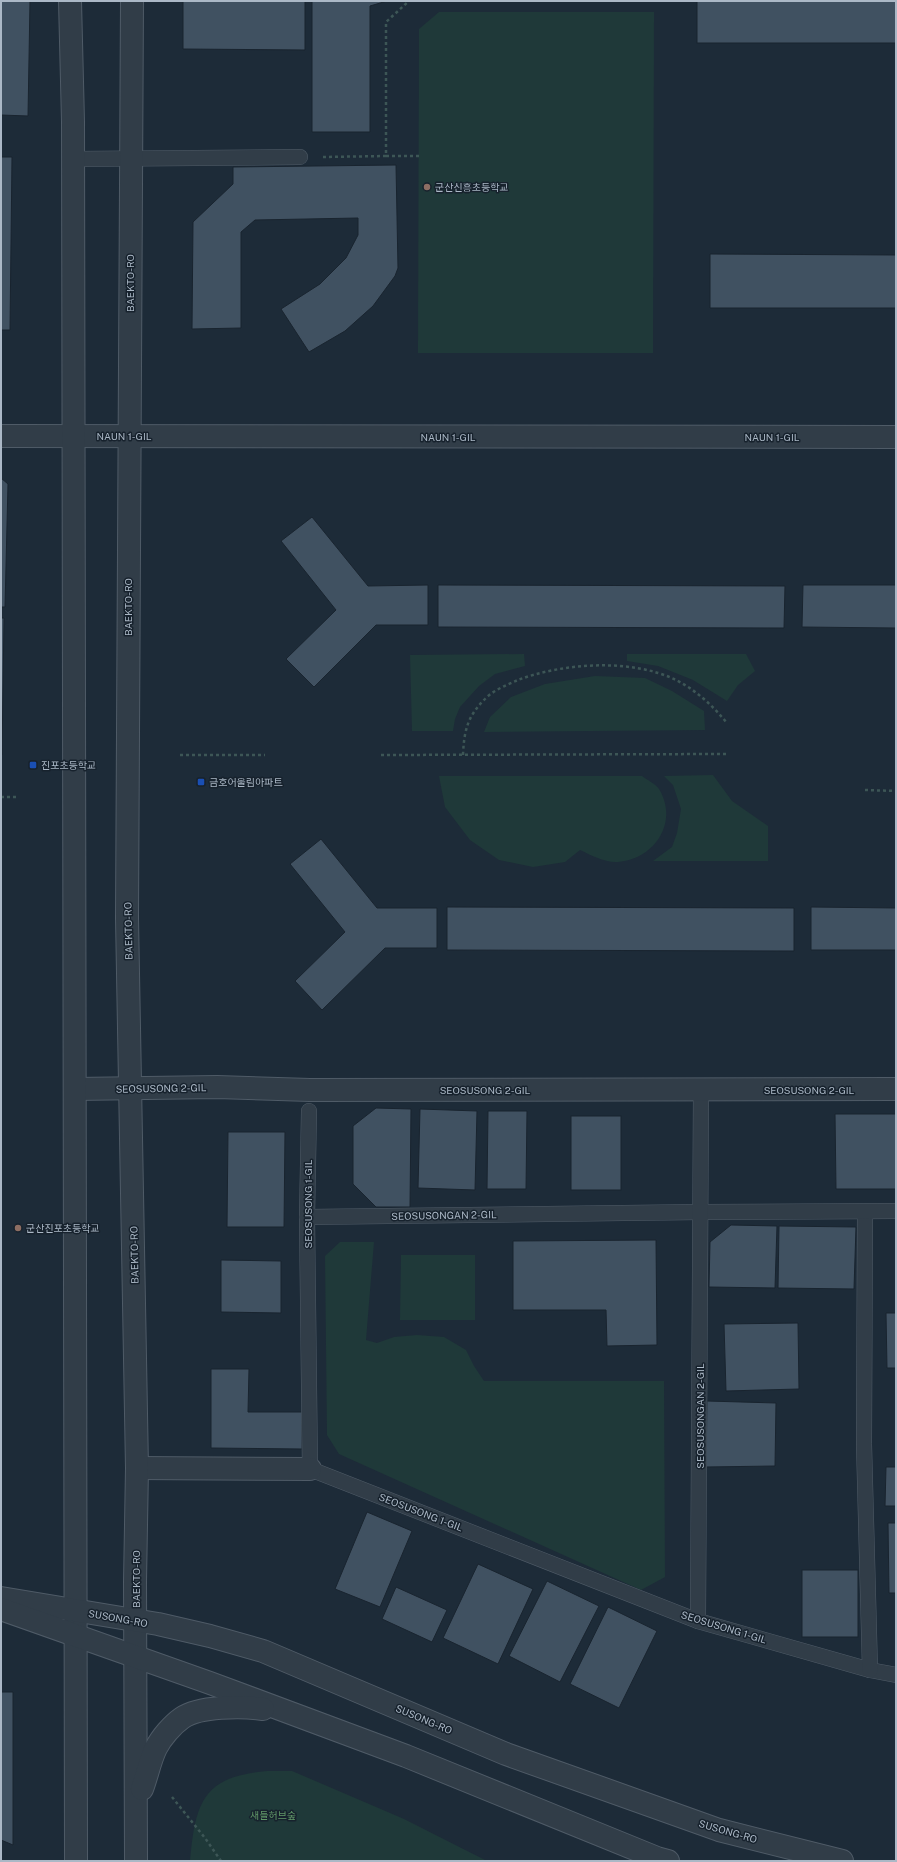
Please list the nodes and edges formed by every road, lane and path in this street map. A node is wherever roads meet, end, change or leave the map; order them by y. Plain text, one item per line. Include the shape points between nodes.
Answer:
1 (70, 1) edge
2 (132, 1) edge
3 (409, 1) edge
4 (386, 156) junction
5 (419, 156) dead end
6 (300, 157) joint
7 (130, 158) junction
8 (73, 159) junction
9 (1, 436) edge
10 (73, 436) junction
11 (129, 436) junction
12 (896, 437) edge
13 (727, 723) dead end
14 (726, 754) dead end
15 (180, 755) dead end
16 (265, 755) dead end
17 (381, 755) dead end
18 (463, 755) junction
19 (866, 790) dead end
20 (896, 791) edge
21 (1, 797) edge
22 (17, 797) dead end
23 (131, 1088) junction
24 (75, 1089) junction
25 (896, 1089) edge
26 (701, 1090) junction
27 (309, 1111) dead end
28 (896, 1211) edge
29 (701, 1212) junction
30 (865, 1212) junction
31 (307, 1217) junction
32 (137, 1468) junction
33 (310, 1469) junction
34 (1, 1598) edge
35 (1, 1609) edge
36 (75, 1611) junction
37 (136, 1621) junction
38 (698, 1621) junction
39 (76, 1636) junction
40 (137, 1658) junction
41 (870, 1670) junction
42 (896, 1675) edge
43 (309, 1720) junction
44 (172, 1797) dead end
45 (136, 1809) junction
46 (76, 1861) edge
47 (136, 1861) edge
48 (221, 1861) edge
49 (668, 1861) edge
50 (842, 1861) edge

1 - 8 street
2 - 7 street, BAEKTO-RO
3 - 4 path via 386,22
4 - 5 path
4 - 6 path
6 - 7 lane
7 - 8 lane
7 - 11 street, BAEKTO-RO
8 - 10 street
9 - 10 street, NAUN 1-GIL
10 - 11 street, NAUN 1-GIL
10 - 24 street
11 - 12 street, NAUN 1-GIL
11 - 23 street, BAEKTO-RO via 127,918
13 - 18 path via 713,706 676,680 648,670 619,666 586,666 538,673 505,686 484,699 472,715 464,733
14 - 18 path
15 - 16 path
17 - 18 path
19 - 20 path
21 - 22 path
23 - 24 street, SEOSUSONG 2-GIL
23 - 26 street, SEOSUSONG 2-GIL
23 - 32 street, BAEKTO-RO
24 - 36 street
25 - 26 street, SEOSUSONG 2-GIL
26 - 29 lane
27 - 31 lane, SEOSUSONG 1-GIL
28 - 30 lane, SEOSUSONGAN 2-GIL
29 - 30 lane, SEOSUSONGAN 2-GIL
29 - 31 lane, SEOSUSONGAN 2-GIL
29 - 38 lane, SEOSUSONGAN 2-GIL
30 - 41 lane via 864,1444
31 - 33 lane, SEOSUSONG 1-GIL
32 - 33 street
32 - 37 street, BAEKTO-RO
33 - 38 lane, SEOSUSONG 1-GIL
34 - 36 street, SUSONG-RO
35 - 39 street
36 - 37 street, SUSONG-RO
36 - 39 street
37 - 40 street, BAEKTO-RO
37 - 50 street, SUSONG-RO via 210,1636 263,1651 506,1754 719,1830
38 - 41 lane, SEOSUSONG 1-GIL
39 - 40 street
39 - 46 street
40 - 43 street
40 - 45 street, BAEKTO-RO
41 - 42 lane, SEOSUSONG 1-GIL
43 - 45 street via 252,1707 209,1709 182,1717 156,1748
43 - 49 street
44 - 48 path
45 - 47 street, BAEKTO-RO

